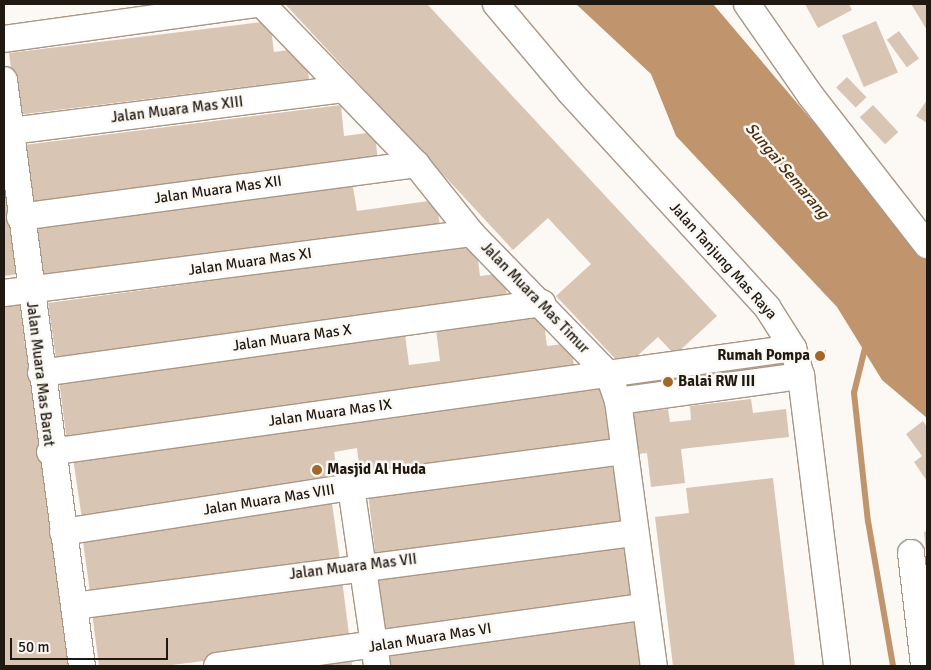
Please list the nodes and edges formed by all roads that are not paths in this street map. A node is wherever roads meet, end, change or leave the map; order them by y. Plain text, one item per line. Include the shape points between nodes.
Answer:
1 (257, 4) edge
2 (262, 4) edge
3 (496, 4) edge
4 (747, 4) edge
5 (4, 39) edge
6 (4, 80) edge
7 (343, 89) junction
8 (11, 131) junction
9 (416, 164) junction
10 (20, 216) junction
11 (471, 233) junction
12 (927, 245) edge
13 (29, 292) junction
14 (4, 293) edge
15 (542, 303) junction
16 (793, 348) junction
17 (41, 373) junction
18 (609, 375) junction
19 (801, 376) junction
20 (618, 401) junction
21 (50, 452) junction
22 (624, 452) junction
23 (345, 488) junction
24 (64, 532) junction
25 (634, 533) junction
26 (356, 566) junction
27 (917, 568) edge
28 (74, 606) junction
29 (643, 607) junction
30 (924, 655) edge
31 (369, 657) edge
32 (82, 666) edge
33 (217, 666) edge
34 (654, 666) edge
35 (837, 666) edge

1 - 5 street
2 - 7 street, Jalan Muara Mas Timur
3 - 16 street, Jalan Tanjung Mas Raya via 570,92 767,307
4 - 12 street via 811,96
6 - 8 street, Jalan Muara Mas Barat
7 - 8 street, Jalan Muara Mas XIII
7 - 9 street, Jalan Muara Mas Timur
8 - 10 street, Jalan Muara Mas Barat
9 - 10 street, Jalan Muara Mas XII
9 - 11 street, Jalan Muara Mas Timur
10 - 13 street, Jalan Muara Mas Barat
11 - 13 street, Jalan Muara Mas XI
11 - 15 street, Jalan Muara Mas Timur
13 - 14 street, Jalan Muara Mas XI
13 - 17 street, Jalan Muara Mas Barat
15 - 17 street, Jalan Muara Mas X
15 - 18 street, Jalan Muara Mas Timur
16 - 18 street, Jalan Muara Mas IX
16 - 19 street, Jalan Tanjung Mas Raya
17 - 21 street, Jalan Muara Mas Barat
18 - 20 street, Jalan Muara Mas Timur
18 - 21 street, Jalan Muara Mas IX
19 - 20 street
19 - 35 street, Jalan Tanjung Mas Raya
20 - 22 street, Jalan Muara Mas Timur
21 - 24 street, Jalan Muara Mas Barat
22 - 23 street, Jalan Muara Mas VIII
22 - 25 street, Jalan Muara Mas Timur
23 - 24 street, Jalan Muara Mas VIII
23 - 26 street
24 - 28 street, Jalan Muara Mas Barat
25 - 26 street, Jalan Muara Mas VII
25 - 29 street, Jalan Muara Mas Timur
26 - 28 street, Jalan Muara Mas VII
26 - 31 street
27 - 30 street
28 - 32 street, Jalan Muara Mas Barat
29 - 31 street, Jalan Muara Mas VI
29 - 34 street, Jalan Muara Mas Timur
31 - 33 street, Jalan Muara Mas VI

